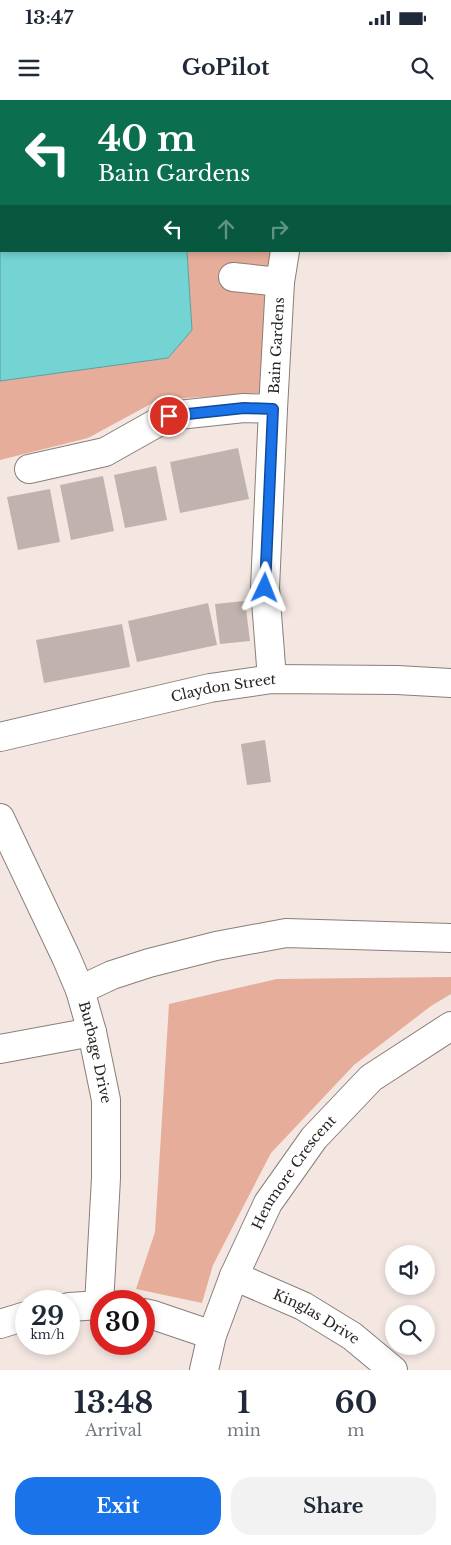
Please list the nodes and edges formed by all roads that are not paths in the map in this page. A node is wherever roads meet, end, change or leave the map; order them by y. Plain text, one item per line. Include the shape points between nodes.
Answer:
1 (285, 252) edge
2 (233, 277) dead end
3 (280, 282) junction
4 (273, 409) junction
5 (29, 469) dead end
6 (272, 679) junction
7 (451, 683) edge
8 (0, 737) edge
9 (0, 818) edge
10 (451, 938) edge
11 (80, 990) junction
12 (449, 1030) edge
13 (92, 1032) junction
14 (0, 1049) edge
15 (234, 1276) junction
16 (101, 1290) edge
17 (155, 1316) edge
18 (15, 1319) edge
19 (0, 1324) edge
20 (212, 1335) junction
21 (204, 1370) edge
22 (393, 1370) edge

1 - 3 street, Bain Gardens
2 - 3 street, Bain Gardens
3 - 4 street, Bain Gardens
4 - 5 street, Bain Gardens via 244,408 169,416 105,452
4 - 6 street, Bain Gardens via 265,588
6 - 7 street, Claydon Street
6 - 8 street, Claydon Street via 210,688
9 - 11 street, Burbage Drive
10 - 11 street via 286,934 216,946 149,963
11 - 13 street, Burbage Drive
12 - 15 street, Henmore Crescent via 371,1078 314,1138 268,1203
13 - 14 street
13 - 16 street, Burbage Drive via 106,1100
15 - 20 street, Henmore Crescent
15 - 22 street, Kinglas Drive via 304,1306 352,1336
17 - 20 street
18 - 19 street
20 - 21 street, Henmore Crescent

